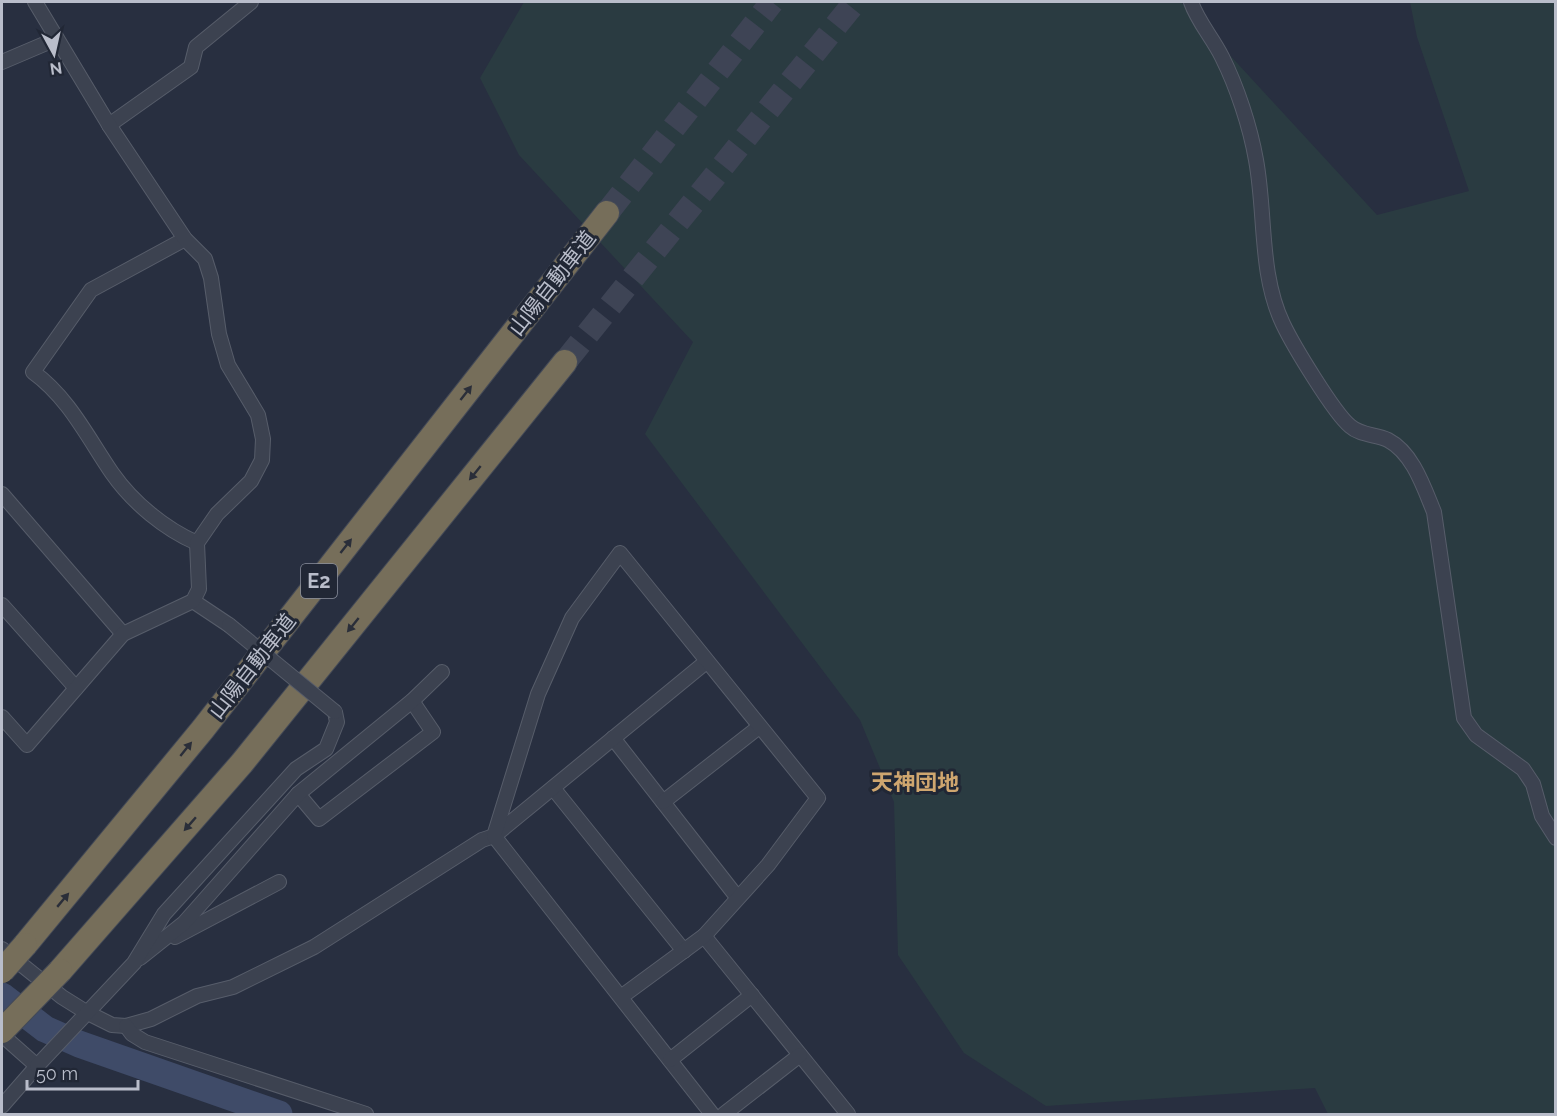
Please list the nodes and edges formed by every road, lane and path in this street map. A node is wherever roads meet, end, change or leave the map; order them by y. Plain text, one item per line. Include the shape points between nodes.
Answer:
1 (35, 2) edge
2 (251, 2) edge
3 (1191, 2) edge
4 (56, 39) junction
5 (2, 62) edge
6 (109, 125) junction
7 (607, 213) tunnel mouth
8 (185, 239) junction
9 (565, 362) tunnel mouth
10 (2, 494) edge
11 (197, 543) junction
12 (193, 601) junction
13 (2, 605) edge
14 (123, 634) junction
15 (706, 662) junction
16 (442, 672) dead end
17 (76, 688) junction
18 (412, 701) junction
19 (2, 717) edge
20 (759, 727) junction
21 (613, 738) junction
22 (553, 788) junction
23 (298, 794) junction
24 (663, 802) junction
25 (494, 836) junction
26 (1556, 838) edge
27 (279, 882) dead end
28 (737, 897) junction
29 (704, 936) junction
30 (163, 941) junction
31 (2, 949) edge
32 (684, 951) junction
33 (134, 963) junction
34 (2, 971) edge
35 (752, 995) junction
36 (621, 998) junction
37 (86, 1012) junction
38 (126, 1026) junction
39 (2, 1033) edge
40 (800, 1055) junction
41 (670, 1060) junction
42 (40, 1062) junction
43 (2, 1106) edge
44 (366, 1114) edge
45 (712, 1114) edge
46 (724, 1114) edge
47 (848, 1114) edge

1 - 4 street
2 - 6 street via 196,47 191,67
3 - 26 street via 1196,17 1222,57 1256,159 1271,295 1284,326 1350,426 1389,441 1405,454 1421,482 1434,512 1464,718 1476,735 1522,769 1533,784 1542,816
4 - 5 street
4 - 6 street
6 - 8 street
34 -> 7 highway, 山陽自動車道 / E2, bridge via 203,729
8 - 11 street via 205,259 228,364 258,415 264,439 262,460 250,481 217,514
8 - 11 street via 91,290 33,372 58,394 80,422 125,490 159,521
9 -> 39 highway, E2, bridge via 242,763
10 - 14 street
11 - 12 street via 199,589
12 - 14 street
12 - 33 street, bridge via 229,625 335,712 338,722 326,749 296,769 164,914
13 - 17 street
14 - 17 street
15 - 20 street
15 - 21 street
15 - 25 street via 620,553 572,618 538,694
16 - 18 street
17 - 19 street via 27,744
18 - 23 street
18 - 23 street via 433,732 319,819
20 - 24 street
20 - 28 street via 818,798 768,865
21 - 22 street
21 - 24 street
22 - 25 street
22 - 32 street
23 - 30 street via 204,902
24 - 28 street
25 - 36 street
25 - 38 street via 314,947 233,987 197,996 151,1019
27 - 30 street
28 - 29 street
29 - 32 street
29 - 35 street
30 - 33 street
31 - 37 street
32 - 36 street
33 - 37 street
35 - 40 street
35 - 41 street
36 - 41 street
37 - 38 street via 112,1025
37 - 42 street
38 - 44 street via 145,1042
39 - 42 street
40 - 46 street
40 - 47 street
41 - 45 street
42 - 43 street

